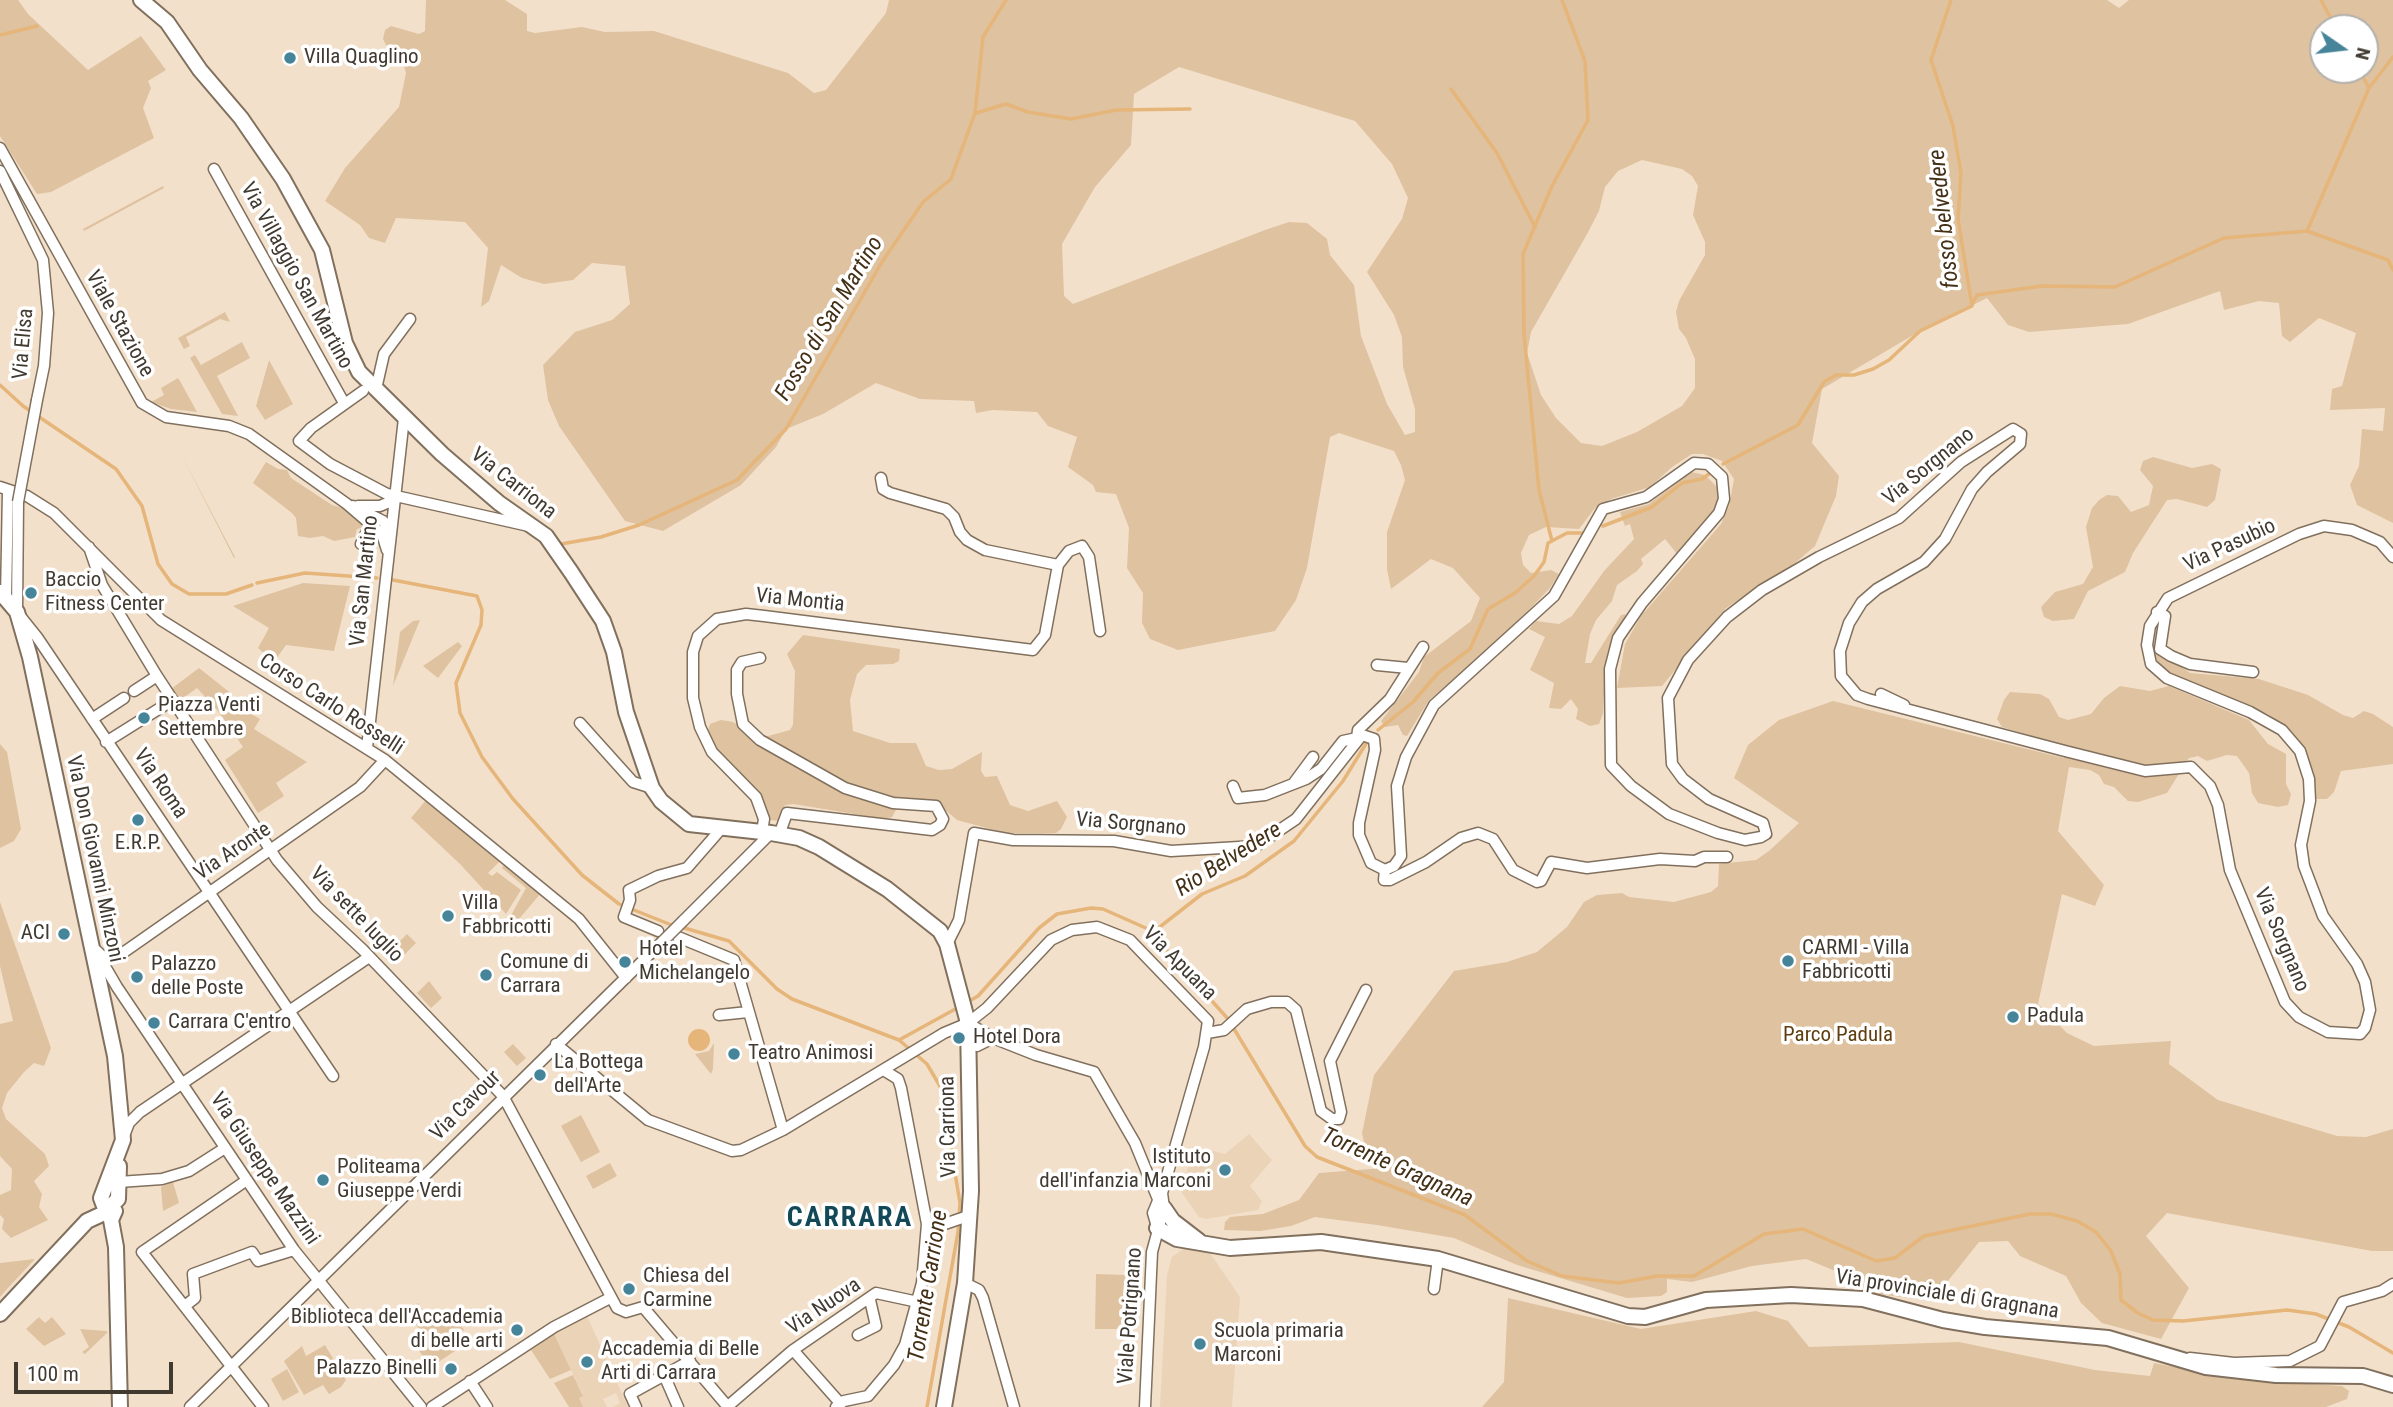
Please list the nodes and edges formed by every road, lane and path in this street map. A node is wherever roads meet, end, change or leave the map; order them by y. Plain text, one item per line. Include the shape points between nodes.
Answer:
1 (141, 0) edge
2 (0, 148) edge
3 (214, 169) dead end
4 (0, 171) edge
5 (410, 319) dead end
6 (369, 390) junction
7 (344, 403) junction
8 (404, 418) junction
9 (881, 478) dead end
10 (4, 489) edge
11 (378, 491) junction
12 (394, 498) junction
13 (347, 504) junction
14 (363, 507) junction
15 (370, 525) junction
16 (533, 527) junction
17 (390, 530) junction
18 (361, 544) dead end
19 (89, 547) junction
20 (387, 552) junction
21 (2393, 557) edge
22 (1058, 565) junction
23 (3, 595) edge
24 (17, 612) junction
25 (2157, 612) junction
26 (1100, 631) dead end
27 (1423, 646) dead end
28 (760, 658) dead end
29 (1377, 665) dead end
30 (1408, 668) junction
31 (2253, 672) dead end
32 (157, 676) junction
33 (134, 691) dead end
34 (1881, 694) dead end
35 (124, 698) dead end
36 (173, 700) junction
37 (1909, 710) junction
38 (92, 719) junction
39 (580, 723) dead end
40 (1360, 736) junction
41 (106, 742) junction
42 (367, 748) junction
43 (1314, 757) dead end
44 (386, 760) junction
45 (1292, 784) junction
46 (1233, 786) dead end
47 (652, 788) junction
48 (720, 828) junction
49 (771, 833) junction
50 (270, 851) junction
51 (1727, 857) dead end
52 (1385, 870) junction
53 (208, 893) junction
54 (661, 935) junction
55 (678, 937) dead end
56 (947, 944) junction
57 (93, 946) junction
58 (369, 957) junction
59 (626, 978) junction
60 (1366, 990) dead end
61 (285, 1006) junction
62 (748, 1012) junction
63 (719, 1015) dead end
64 (967, 1018) junction
65 (1207, 1033) junction
66 (993, 1038) junction
67 (556, 1044) junction
68 (973, 1050) junction
69 (885, 1071) junction
70 (333, 1076) dead end
71 (182, 1084) junction
72 (503, 1096) junction
73 (783, 1130) junction
74 (123, 1140) junction
75 (226, 1148) junction
76 (118, 1158) junction
77 (247, 1180) junction
78 (119, 1182) junction
79 (1161, 1200) junction
80 (106, 1213) junction
81 (968, 1216) junction
82 (1157, 1228) junction
83 (927, 1230) junction
84 (1206, 1245) junction
85 (294, 1250) junction
86 (1438, 1259) junction
87 (319, 1281) junction
88 (965, 1283) junction
89 (2393, 1284) edge
90 (1434, 1289) dead end
91 (610, 1298) junction
92 (870, 1300) junction
93 (918, 1302) junction
94 (186, 1305) junction
95 (0, 1314) edge
96 (858, 1335) dead end
97 (793, 1350) junction
98 (690, 1361) junction
99 (2187, 1362) junction
100 (233, 1367) junction
101 (664, 1376) junction
102 (470, 1381) junction
103 (2393, 1385) edge
104 (838, 1405) edge
105 (120, 1407) edge
106 (190, 1407) edge
107 (263, 1407) edge
108 (421, 1407) edge
109 (432, 1407) edge
110 (487, 1407) edge
111 (636, 1407) edge
112 (678, 1407) edge
113 (728, 1407) edge
114 (944, 1407) edge
115 (1014, 1407) edge
116 (1145, 1407) edge

1 - 6 main road, Via Carriona via 167,22 283,179 322,250 345,344
2 - 13 street, Viale Stazione via 142,403 166,417 240,429
3 - 7 street, Via Villaggio San Martino
4 - 24 street, Via Elisa, bridge via 43,260 48,313 44,366 18,502
5 - 6 street via 384,354
6 - 7 street
6 - 8 main road, Via Carriona
7 - 11 street via 299,441
8 - 12 street, Via San Martino
8 - 16 main road, Via Carriona via 489,495
9 - 22 street via 883,489 890,493 946,509 967,540 985,550
10 - 19 street, Corso Carlo Rosselli via 44,505
10 - 23 street
11 - 12 street
11 - 14 street
12 - 14 street via 380,506
12 - 16 street
12 - 17 street, Via San Martino
13 - 14 street
13 - 15 street
13 - 17 street via 377,517
15 - 18 street
15 - 20 street via 382,534
16 - 47 main road, Via Carriona via 555,547 603,621
17 - 20 street, Via San Martino
19 - 32 street, Via sette luglio via 102,585
19 - 42 street, Corso Carlo Rosselli via 161,620
20 - 42 street, Via San Martino
21 - 25 street, Via Pasubio via 2373,538 2324,526 2189,585 2168,598
22 - 26 street via 1069,551 1082,546 1089,558
22 - 49 street, Via Montia via 1045,635 1033,650 746,614 717,619 703,630 693,652 691,677 699,727 712,752 756,797
23 - 24 main road, Via Roma
24 - 38 street, Via Roma
24 - 57 main road, Via Don Giovanni Minzoni
25 - 31 street via 2165,616 2160,649 2190,664
25 - 37 street, Via Sorgnano via 2147,636 2151,664 2167,678 2282,730 2300,751 2310,801 2301,845 2304,866 2323,916 2365,982 2370,1010 2360,1034 2328,1031 2299,1017 2285,1002 2230,870 2218,805 2210,786 2191,767 2144,771
27 - 30 street
28 - 49 street via 742,662 737,670 737,694 743,724 760,740 845,789 893,803 936,806 943,819 932,830 787,813
29 - 30 street
30 - 40 street via 1402,684 1359,730
32 - 33 street
32 - 36 street, Via sette luglio
34 - 37 street
35 - 38 street
36 - 41 street
36 - 50 street, Via sette luglio
37 - 52 street, Via Sorgnano via 1868,699 1847,686 1839,663 1849,623 1862,602 1924,562 1945,539 1972,489 2020,444 2022,438 2016,430 2006,431 1961,462 1899,518 1762,590 1727,617 1688,660 1668,698 1672,764 1709,799 1763,823 1766,834 1745,840 1669,814 1617,773 1610,754 1610,669 1618,638 1642,603 1720,513 1722,477 1707,464 1694,463 1646,497 1603,509 1554,596 1434,705 1401,772 1397,786 1401,856
38 - 41 street, Via Roma
39 - 47 street, Via Carriona via 633,782
40 - 45 street via 1343,741 1321,769
40 - 52 street via 1374,738 1375,750 1359,835 1371,863
40 - 56 street, Via Sorgnano via 1296,819 1256,846 1171,851 1114,841 1013,840 974,834 958,920
41 - 53 street, Via Roma
42 - 44 street, Corso Carlo Rosselli
43 - 45 street
44 - 50 street, Via Aronte via 360,787
44 - 59 street, Corso Carlo Rosselli via 579,919
45 - 46 street via 1245,798 1238,798
47 - 48 main road, Via Carriona via 689,824
48 - 49 main road, Via Carriona
48 - 54 street via 687,868 629,891 626,919
49 - 54 street, Via Cavour, bridge via 683,921
49 - 56 main road, Via Carriona via 819,847 887,889 940,931
50 - 53 street, Via Aronte
50 - 58 street, Via sette luglio
51 - 52 street via 1587,868 1551,862 1537,882 1513,870 1493,839 1478,833 1461,838 1390,880 1384,880
53 - 57 street, Via Aronte via 117,957 102,956
53 - 61 street, Via Roma
54 - 59 street, Via Cavour
55 - 62 street via 734,960
56 - 64 main road, Via Carriona
57 - 71 street, Via Giuseppe Mazzini
57 - 74 main road, Via Don Giovanni Minzoni via 115,1056
58 - 61 street
58 - 72 street, Via sette luglio
59 - 67 street, Via Cavour
60 - 65 street, Via Apuana via 1330,1061 1339,1119 1321,1111 1296,1010 1287,1002 1271,1002 1243,1012 1224,1030
61 - 70 street, Via Roma
61 - 71 street
62 - 63 street
62 - 73 street
64 - 65 street, Via Apuana via 987,1008 1051,940 1072,930 1097,927 1130,940 1208,1021
64 - 66 street
64 - 68 main road, Via Carriona
64 - 69 street, Via Apuana
65 - 79 street, Viale Potrignano
66 - 68 street
66 - 79 street via 1094,1072
67 - 72 street, Via Cavour
67 - 73 street, Via Apuana via 648,1120 732,1151
68 - 81 main road, Via Carriona
69 - 73 street, Via Apuana
69 - 83 street via 898,1079 901,1088
71 - 74 street via 131,1121
71 - 75 street, Via Giuseppe Mazzini
72 - 87 street, Via Cavour
72 - 91 street, Via sette luglio
74 - 76 main road, Via Don Giovanni Minzoni
75 - 77 street, Via Giuseppe Mazzini
75 - 78 street via 189,1171 162,1179
76 - 78 main road, Via Don Giovanni Minzoni
76 - 80 main road, Via Don Giovanni Minzoni via 101,1198
77 - 85 street, Via Giuseppe Mazzini
77 - 94 street via 142,1252
78 - 80 main road, Via Don Giovanni Minzoni via 118,1199
79 - 82 street, Viale Potrignano
79 - 84 main road via 1180,1227
80 - 95 main road via 87,1221
80 - 105 main road via 114,1235
81 - 83 street
81 - 88 main road, Via Carriona
82 - 84 main road, Via provinciale di Gragnana
82 - 116 street, Viale Potrignano
83 - 93 street
84 - 86 main road, Via provinciale di Gragnana via 1230,1248 1321,1242
85 - 87 street, Via Giuseppe Mazzini
85 - 94 street via 258,1261 253,1252 193,1274 195,1298
86 - 90 street
86 - 99 main road, Via provinciale di Gragnana via 1628,1316 1645,1317 1706,1300 1791,1295 1863,1299 1985,1327 2108,1338
87 - 100 street, Via Cavour
87 - 108 street, Via Giuseppe Mazzini
88 - 114 main road, Via Carriona
88 - 115 street via 979,1290 983,1298
89 - 99 street, Via provinciale di Gragnana via 2350,1298 2339,1307 2320,1346 2290,1361 2234,1363 2192,1357
91 - 98 street via 626,1312 643,1312
91 - 102 street via 554,1327
92 - 93 street, Via Nuova via 876,1293
92 - 96 street via 876,1325
92 - 97 street, Via Nuova
93 - 104 street via 904,1350 868,1396
94 - 100 street
97 - 104 street
97 - 113 street, Via Nuova
98 - 101 street
98 - 113 street
99 - 103 main road, Via provinciale di Gragnana via 2276,1375 2363,1376
100 - 106 street, Via Cavour
100 - 107 street
101 - 111 street via 630,1394
101 - 112 street
102 - 109 street
102 - 110 street

